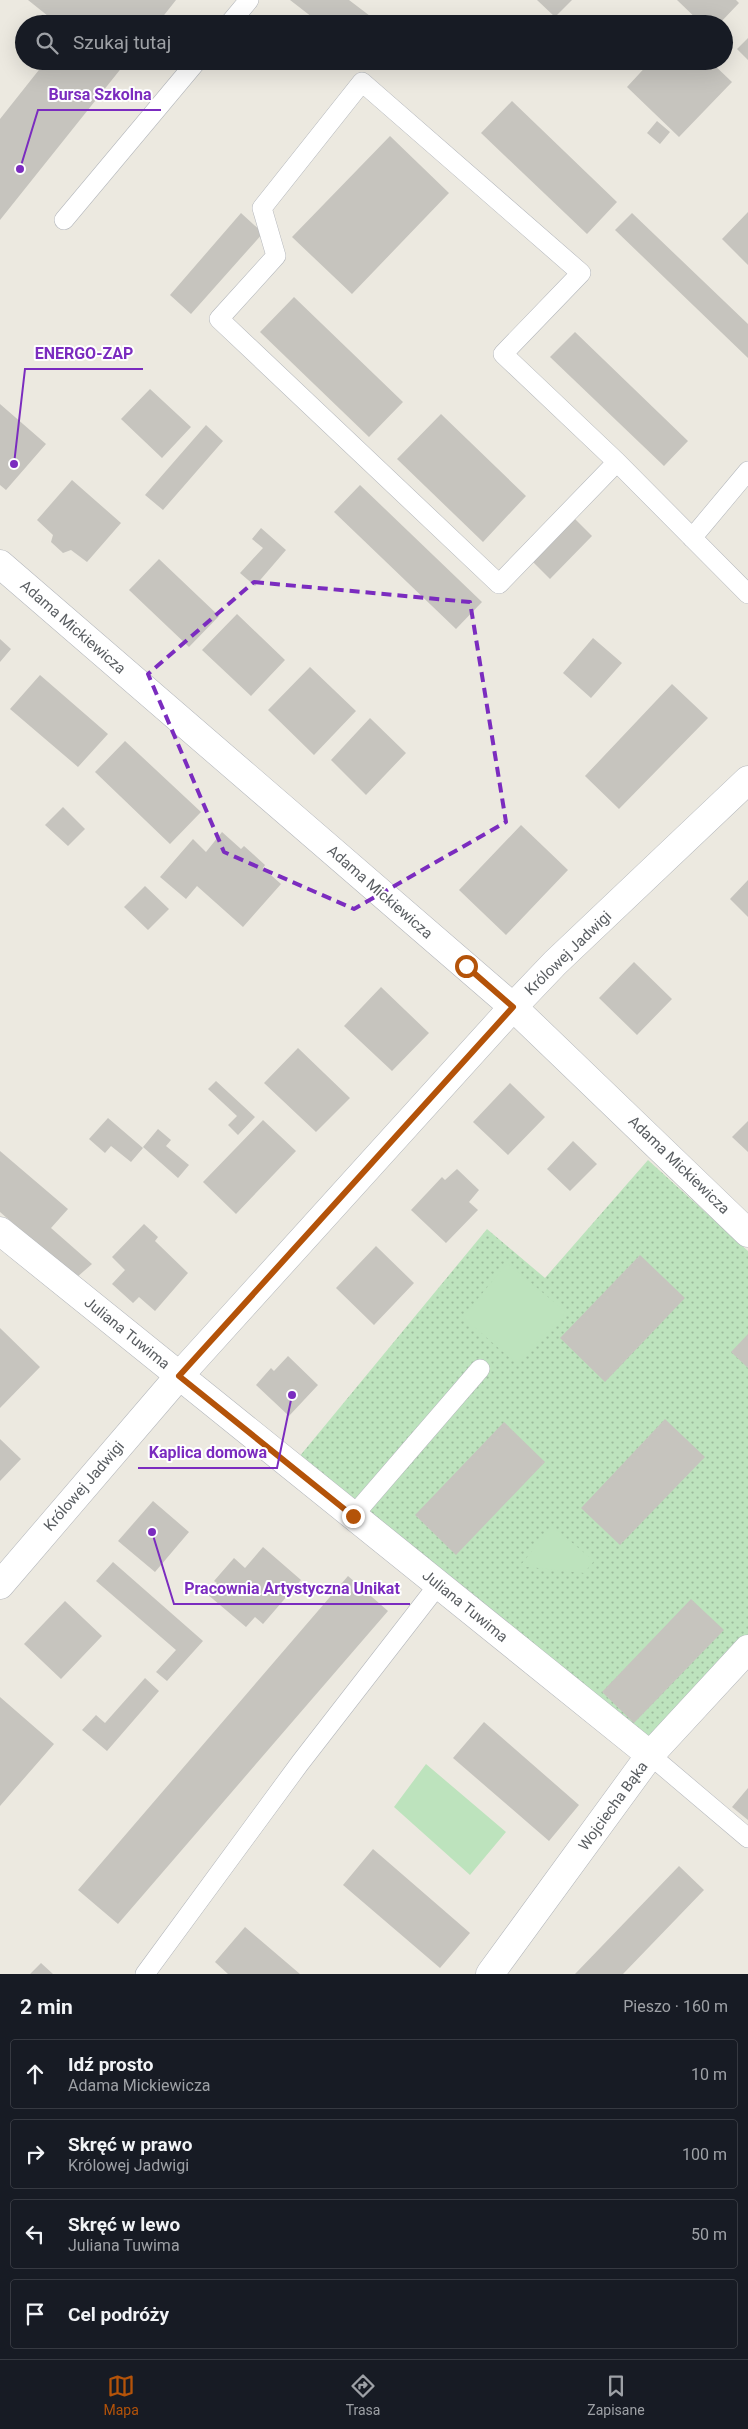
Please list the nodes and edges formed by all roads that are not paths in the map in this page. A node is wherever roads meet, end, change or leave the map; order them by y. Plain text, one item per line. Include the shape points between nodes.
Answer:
1 (249, 0) edge
2 (236, 15) edge
3 (189, 70) edge
4 (64, 220) dead end
5 (617, 462) junction
6 (748, 471) edge
7 (692, 538) junction
8 (0, 564) edge
9 (748, 594) edge
10 (748, 780) edge
11 (513, 1007) junction
12 (0, 1231) edge
13 (748, 1233) edge
14 (480, 1369) dead end
15 (179, 1376) junction
16 (353, 1516) junction
17 (0, 1584) edge
18 (438, 1585) junction
19 (748, 1649) edge
20 (650, 1755) junction
21 (748, 1838) edge
22 (146, 1974) edge
23 (490, 1974) edge

1 - 2 lane
3 - 4 lane
5 - 5 lane via 499,584 218,320 276,256 262,208 362,82 581,273 503,354
5 - 7 lane
6 - 7 lane
7 - 9 lane
8 - 11 street, Adama Mickiewicza
10 - 11 street, Królowej Jadwigi
11 - 13 street, Adama Mickiewicza
11 - 15 street, Królowej Jadwigi
12 - 15 street, Juliana Tuwima
14 - 16 lane
15 - 16 street, Juliana Tuwima
15 - 17 street, Królowej Jadwigi
16 - 18 street, Juliana Tuwima
18 - 20 street, Juliana Tuwima
18 - 22 lane via 300,1762
19 - 20 street, Wojciecha Bąka
20 - 21 lane
20 - 23 street, Wojciecha Bąka

